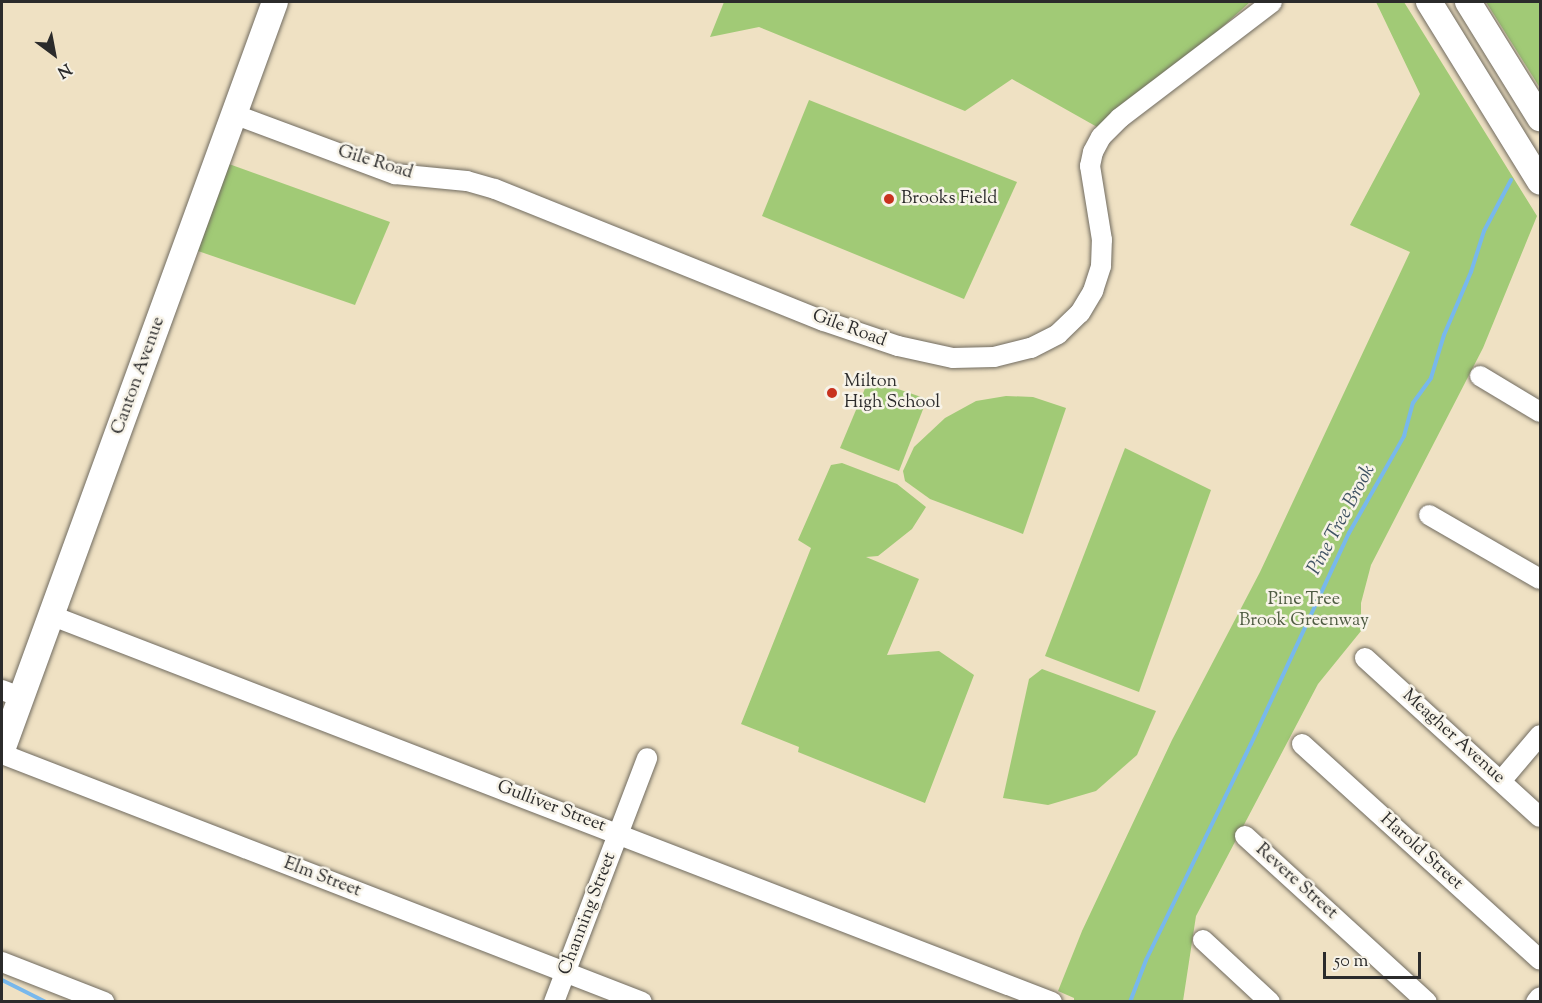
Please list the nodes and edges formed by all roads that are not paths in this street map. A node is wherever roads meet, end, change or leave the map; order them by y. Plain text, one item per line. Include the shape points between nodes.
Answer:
1 (1272, 2) edge
2 (1428, 2) edge
3 (1468, 2) edge
4 (273, 3) edge
5 (236, 115) junction
6 (1540, 118) edge
7 (1540, 182) edge
8 (1480, 376) dead end
9 (1540, 412) edge
10 (1430, 515) dead end
11 (1538, 571) edge
12 (50, 615) junction
13 (1365, 658) dead end
14 (11, 694) edge
15 (1540, 735) edge
16 (1302, 744) dead end
17 (2, 752) edge
18 (647, 758) dead end
19 (1501, 780) junction
20 (1540, 817) edge
21 (618, 833) junction
22 (1245, 836) dead end
23 (1203, 940) dead end
24 (1540, 960) edge
25 (2, 962) edge
26 (566, 972) junction
27 (1540, 997) edge
28 (104, 1002) edge
29 (554, 1002) edge
30 (642, 1002) edge
31 (1052, 1002) edge
32 (1270, 1002) edge
33 (1427, 1002) edge
34 (1536, 1002) edge

1 - 5 street, Gile Road via 1101,136 1090,166 1102,246 1093,291 1080,313 1052,338 994,357 953,358 898,346 824,321 495,189 467,181 395,174
2 - 7 main road
3 - 6 main road
4 - 5 main road, Canton Avenue
5 - 12 main road, Canton Avenue
8 - 9 street
10 - 11 street
12 - 14 main road, Canton Avenue
12 - 21 street, Gulliver Street
13 - 19 street, Meagher Avenue
14 - 17 main road, Canton Avenue
15 - 19 street
16 - 24 street, Harold Street
17 - 26 street, Elm Street
18 - 21 street, Channing Street
19 - 20 street, Meagher Avenue
21 - 26 street, Channing Street
21 - 31 street, Gulliver Street
22 - 33 street, Revere Street
23 - 32 street
25 - 28 street
26 - 29 street, Channing Street
26 - 30 street, Elm Street
27 - 34 street

